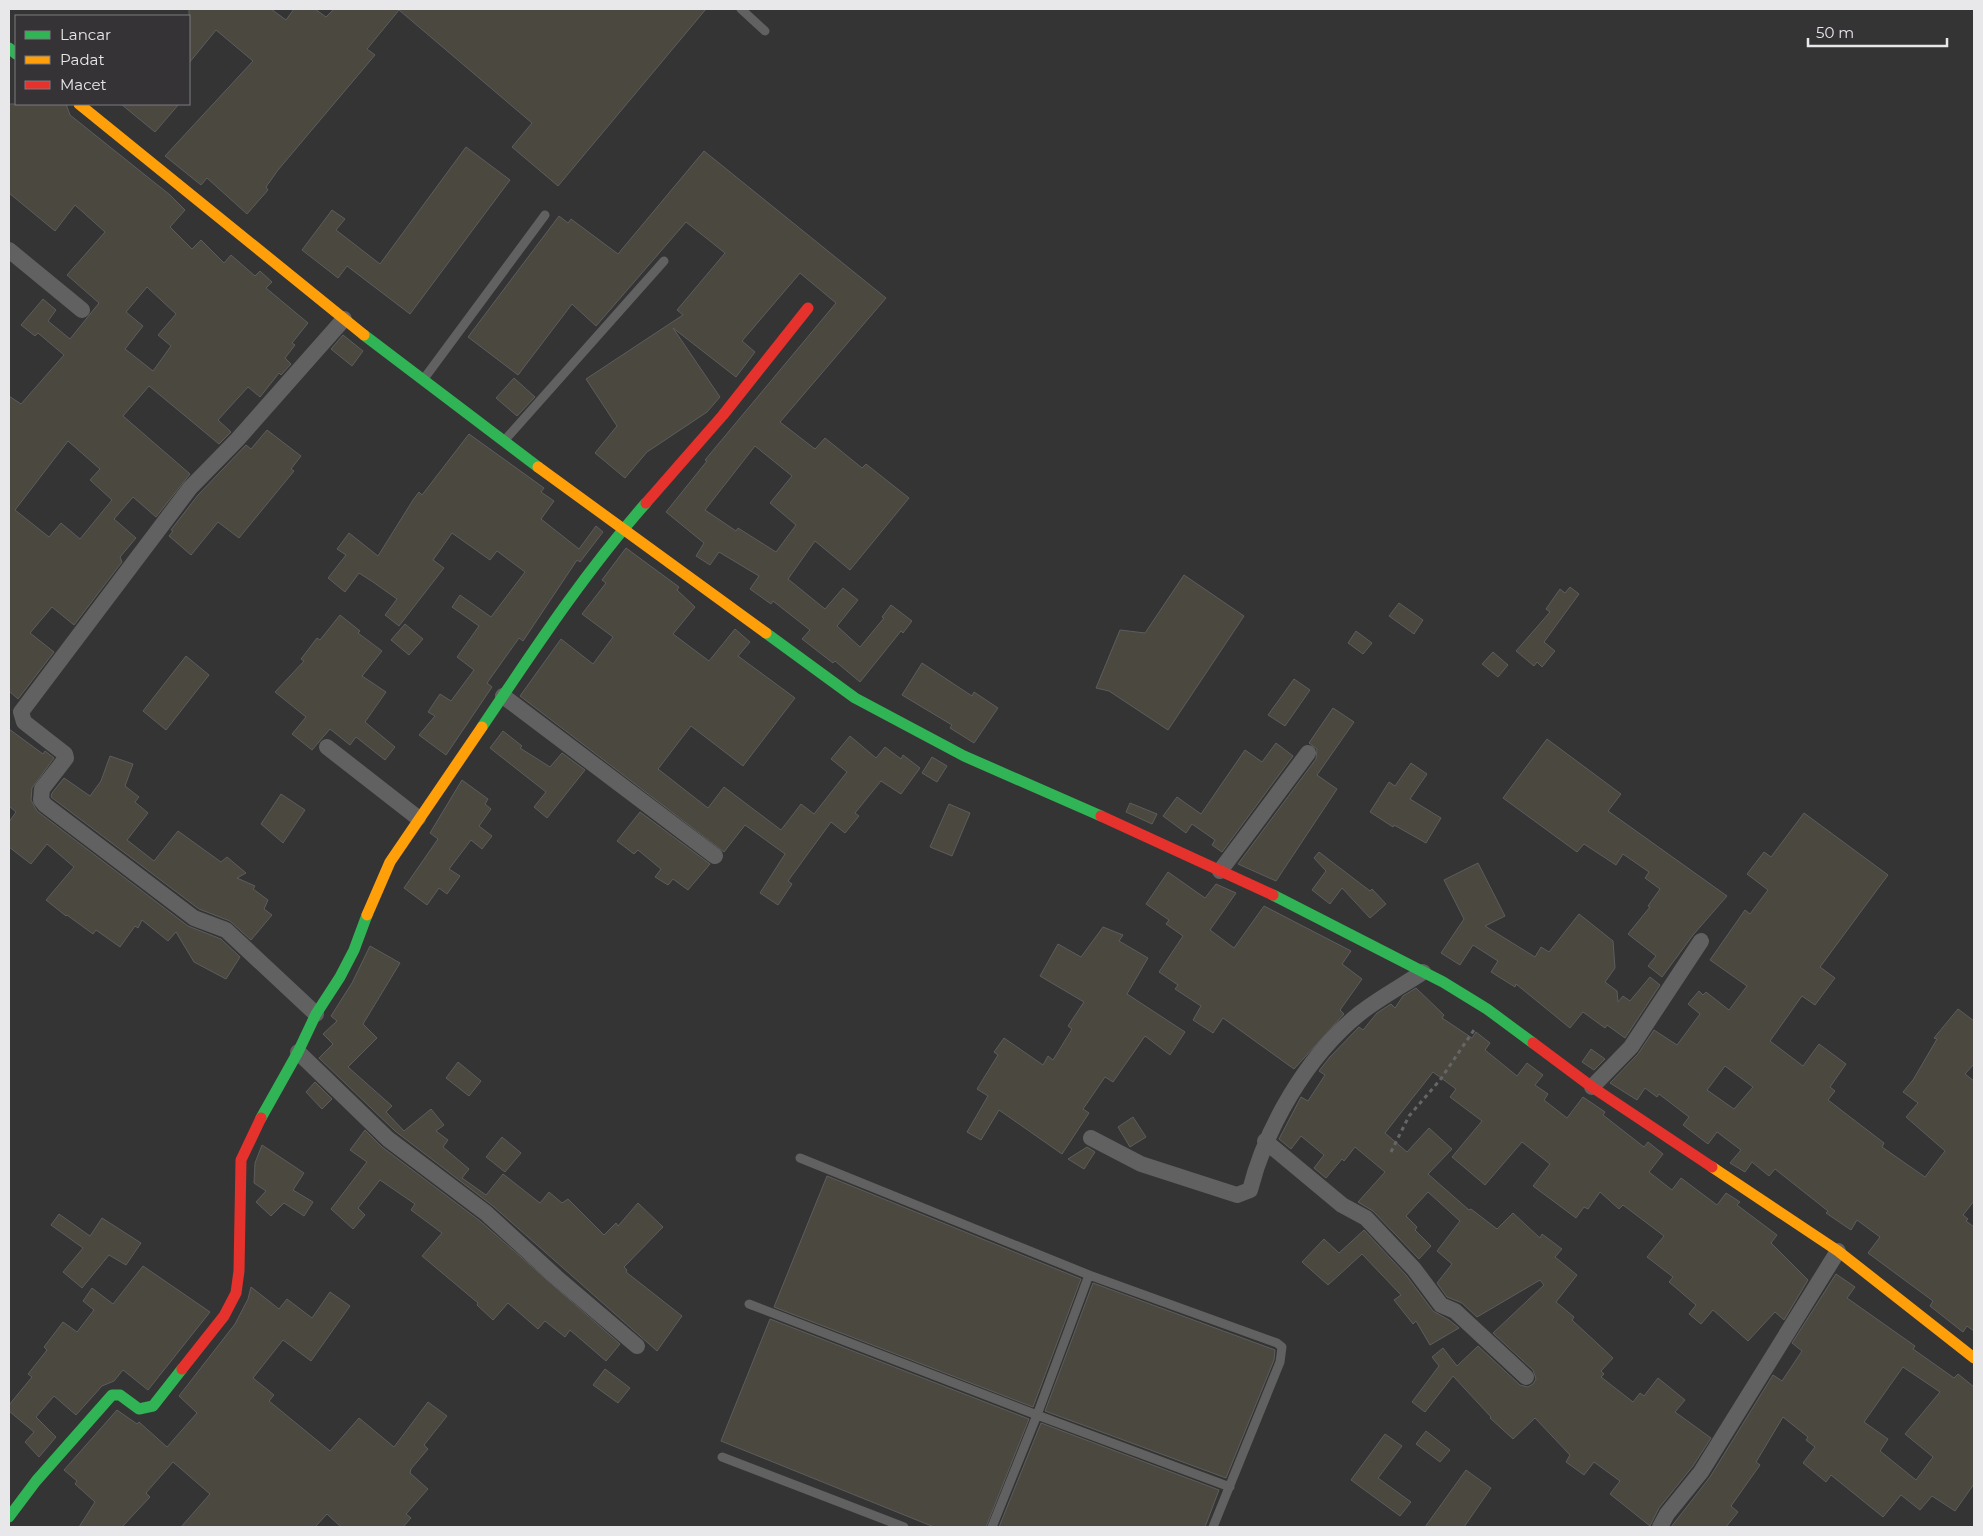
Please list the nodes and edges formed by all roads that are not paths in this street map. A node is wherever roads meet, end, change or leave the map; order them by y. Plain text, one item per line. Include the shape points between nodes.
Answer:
1 (741, 9) edge
2 (765, 31) dead end
3 (80, 105) edge
4 (545, 215) dead end
5 (9, 250) edge
6 (664, 261) dead end
7 (808, 308) dead end
8 (82, 310) dead end
9 (344, 319) junction
10 (423, 380) junction
11 (503, 441) junction
12 (622, 530) junction
13 (503, 696) junction
14 (327, 747) dead end
15 (1308, 753) dead end
16 (418, 818) junction
17 (715, 856) dead end
18 (1220, 871) junction
19 (1702, 941) dead end
20 (1423, 972) junction
21 (316, 1014) junction
22 (298, 1052) junction
23 (1592, 1087) junction
24 (1091, 1138) dead end
25 (1265, 1141) junction
26 (800, 1158) dead end
27 (1838, 1252) junction
28 (1089, 1275) junction
29 (750, 1304) dead end
30 (638, 1346) dead end
31 (1974, 1358) edge
32 (1526, 1376) dead end
33 (1037, 1415) junction
34 (722, 1457) dead end
35 (1230, 1487) junction
36 (9, 1517) edge
37 (904, 1527) edge
38 (992, 1527) edge
39 (1213, 1527) edge
40 (1660, 1527) edge

1 - 2 lane
3 - 9 street
4 - 10 lane
5 - 8 street
6 - 11 lane
7 - 12 street via 723,415
9 - 10 street
9 - 21 street via 190,488 21,712 24,722 65,754 66,758 42,789 41,800 45,805 194,918 226,930
10 - 11 street
11 - 12 street
12 - 13 street
12 - 18 street via 855,698 964,756
13 - 16 street
13 - 17 street
14 - 16 street
15 - 18 street
16 - 21 street via 390,862 354,950
18 - 20 street via 1286,901
19 - 23 street via 1631,1047
20 - 23 street via 1487,1009
20 - 25 street via 1339,1031 1314,1061
21 - 22 street
22 - 30 street via 388,1139 486,1213
22 - 36 street via 249,1139 241,1160 239,1271 236,1293 224,1316 153,1406 140,1409 120,1395 112,1395 36,1481
23 - 27 street
24 - 25 street via 1141,1164 1237,1195 1250,1190
25 - 32 street via 1336,1200 1366,1218 1414,1269 1441,1305 1456,1311
26 - 28 lane
27 - 31 street
27 - 40 street via 1701,1472
28 - 33 lane
28 - 35 lane via 1282,1347 1280,1362
29 - 33 lane
33 - 35 lane
33 - 38 lane
34 - 37 lane
35 - 39 lane

